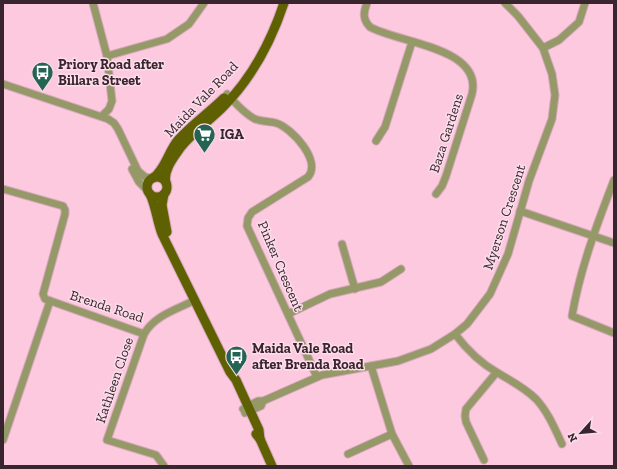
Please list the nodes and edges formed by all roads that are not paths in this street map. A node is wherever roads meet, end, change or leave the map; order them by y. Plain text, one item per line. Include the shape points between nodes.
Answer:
1 (93, 3) edge
2 (204, 3) edge
3 (284, 3) edge
4 (367, 3) edge
5 (506, 3) edge
6 (585, 3) edge
7 (412, 42) junction
8 (543, 48) junction
9 (107, 56) junction
10 (3, 84) edge
11 (229, 96) junction
12 (102, 116) junction
13 (122, 137) junction
14 (376, 141) dead end
15 (153, 178) junction
16 (614, 180) edge
17 (166, 183) junction
18 (3, 189) edge
19 (149, 192) junction
20 (164, 194) junction
21 (436, 194) dead end
22 (520, 211) junction
23 (593, 236) junction
24 (614, 243) edge
25 (342, 244) dead end
26 (401, 269) dead end
27 (183, 276) junction
28 (355, 289) junction
29 (195, 300) junction
30 (50, 301) junction
31 (288, 314) junction
32 (614, 333) edge
33 (144, 334) junction
34 (456, 334) junction
35 (371, 366) junction
36 (496, 372) junction
37 (317, 377) junction
38 (246, 410) junction
39 (7, 417) edge
40 (392, 434) junction
41 (3, 440) edge
42 (562, 444) dead end
43 (348, 454) dead end
44 (484, 460) dead end
45 (164, 466) edge
46 (272, 466) edge
47 (409, 466) edge

1 - 9 street
2 - 9 street via 189,24 167,38
3 - 11 main road, Maida Vale Road via 274,31 254,70
4 - 7 street, Baza Gardens via 364,16 368,25
5 - 8 street, Myerson Crescent
6 - 8 street via 578,22 559,40
7 - 14 street via 385,128
7 - 21 street, Baza Gardens via 449,55 467,69 473,83 472,94 446,176
8 - 22 street, Myerson Crescent via 552,74 555,95 552,119
9 - 12 street via 112,101
10 - 12 street
11 - 15 main road, Maida Vale Road via 178,140 161,171
11 - 17 main road, Maida Vale Road via 181,147 167,169
11 - 31 street, Pinker Crescent via 254,118 283,126 300,142 311,161 312,171 308,177 252,212 247,222
12 - 13 street via 114,123
13 - 15 street via 138,171 145,177
13 - 19 street via 133,170 139,182
15 - 17 main road via 162,178
15 - 19 main road via 148,183
16 - 23 street
17 - 20 main road
18 - 30 street via 63,206 65,210 43,294
19 - 20 main road via 156,197
19 - 27 main road via 162,234
20 - 27 main road via 162,205 165,224
22 - 23 street
22 - 34 street, Myerson Crescent via 508,254 490,294
23 - 24 street
23 - 32 street via 572,316
25 - 28 street
26 - 28 street via 381,282
27 - 29 main road
28 - 31 street via 330,294
29 - 33 street, Brenda Road via 163,315 150,325
29 - 38 main road via 230,372 231,383
30 - 33 street, Brenda Road
30 - 39 street
31 - 37 street, Pinker Crescent
33 - 45 street, Kathleen Close via 107,440 156,455
34 - 35 street, Myerson Crescent via 420,354
34 - 36 street via 470,352
35 - 37 street, Myerson Crescent
35 - 40 street
36 - 42 street via 519,385 536,399
36 - 44 street via 466,409 465,416
37 - 38 street, Myerson Crescent via 258,401
38 - 46 main road
39 - 41 street
40 - 43 street
40 - 47 street

